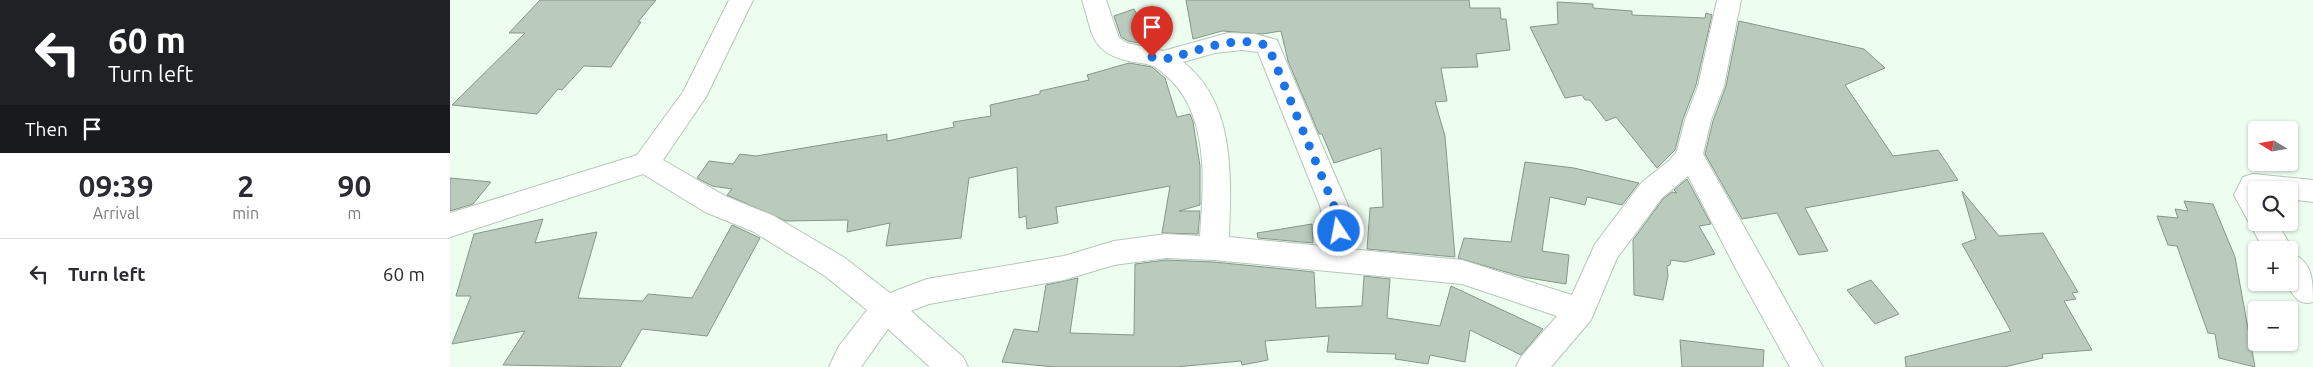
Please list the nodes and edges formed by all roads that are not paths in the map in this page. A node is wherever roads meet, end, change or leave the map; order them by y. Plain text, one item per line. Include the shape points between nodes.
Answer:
1 (741, 0) edge
2 (1094, 0) edge
3 (1729, 0) edge
4 (1162, 60) junction
5 (1690, 154) junction
6 (646, 163) junction
7 (2298, 190) edge
8 (2313, 191) edge
9 (450, 225) edge
10 (1214, 248) junction
11 (1334, 259) junction
12 (2298, 278) edge
13 (2306, 290) dead end
14 (886, 308) junction
15 (1580, 311) junction
16 (845, 367) edge
17 (952, 367) edge
18 (1532, 367) edge
19 (1807, 367) edge

1 - 6 street via 693,97
2 - 4 street via 1110,44
3 - 5 street via 1711,86
4 - 10 street via 1188,81 1206,108 1218,167
4 - 11 street via 1220,44 1244,41 1268,46 1334,206 1339,231
5 - 15 street via 1680,167 1652,190 1605,252
5 - 19 street
6 - 9 street
6 - 14 street via 715,204 764,224 835,267
7 - 8 street
10 - 11 street
10 - 14 street via 1166,246 1114,253 1064,268 927,292
11 - 15 street via 1462,272
12 - 13 street
14 - 16 street
14 - 17 street
15 - 18 street

